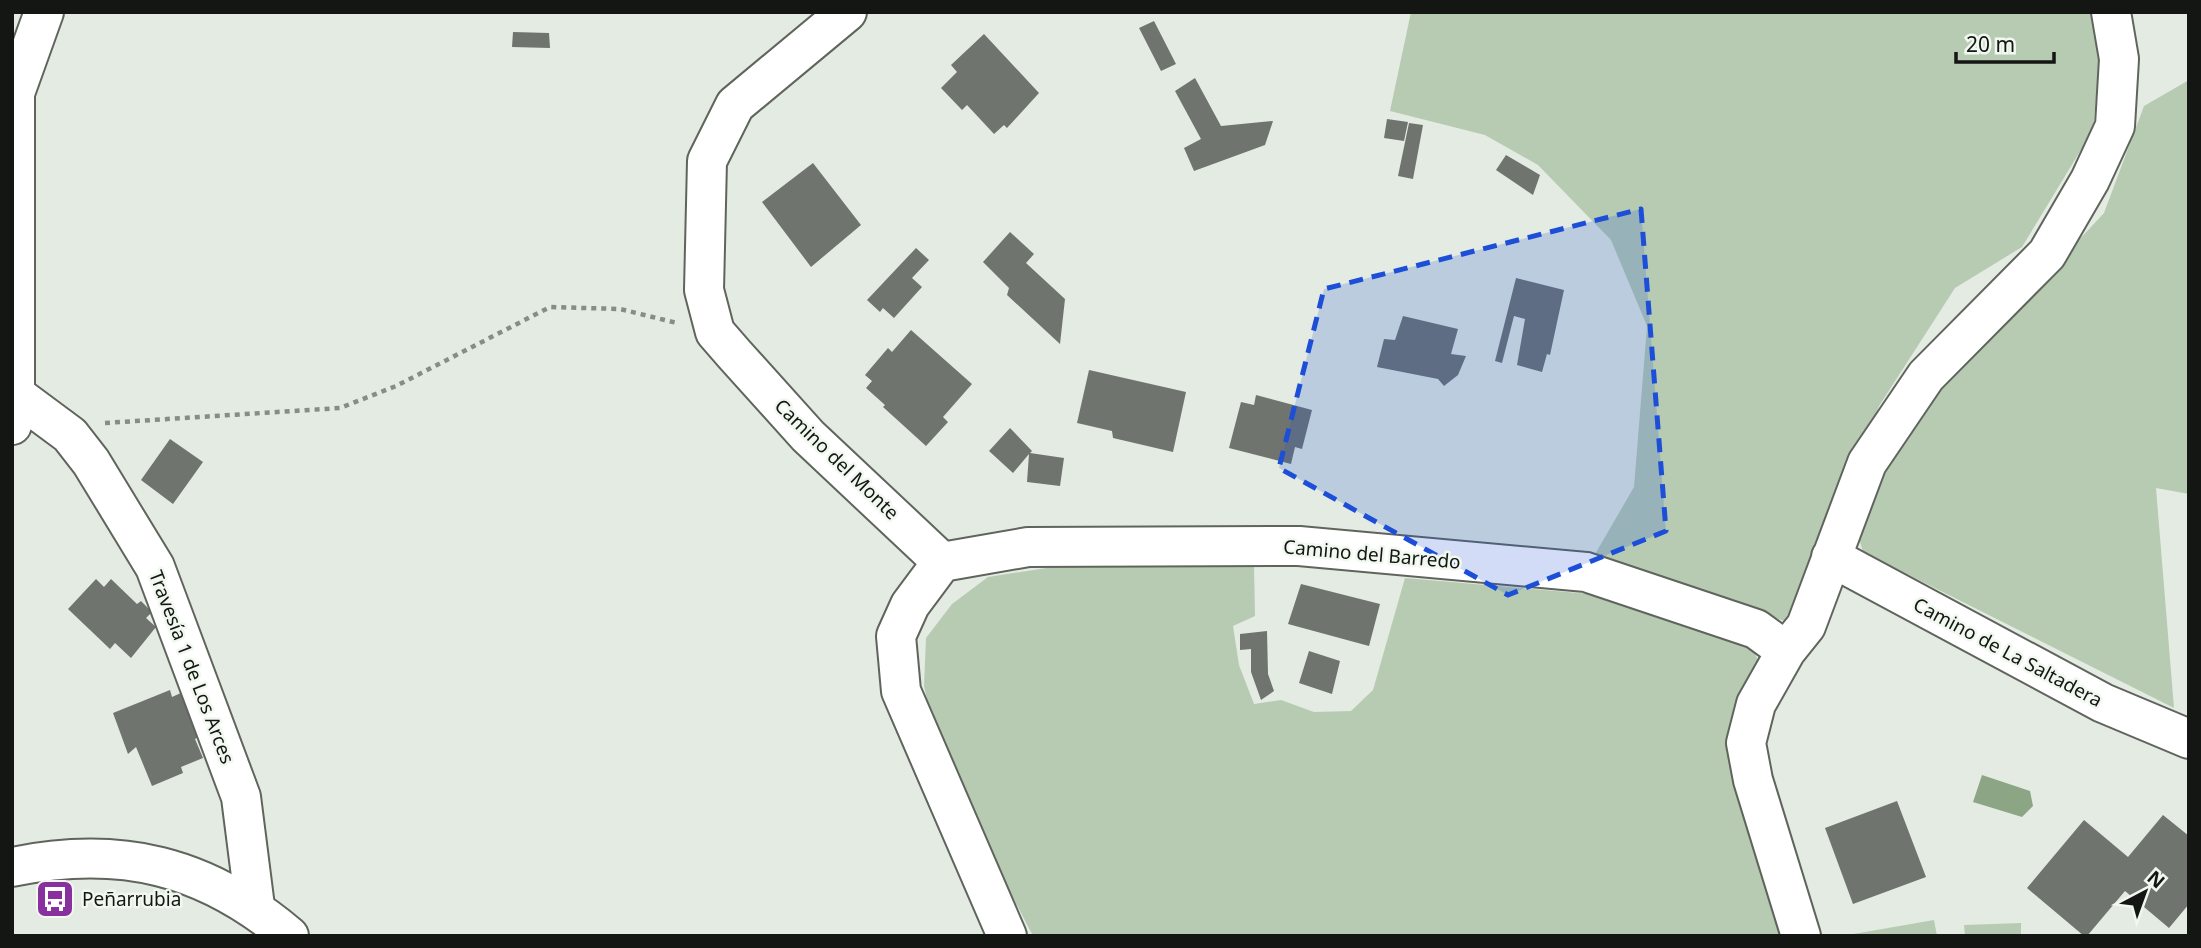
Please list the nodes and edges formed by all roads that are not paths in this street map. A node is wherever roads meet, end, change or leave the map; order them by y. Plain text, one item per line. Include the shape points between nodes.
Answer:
1 (44, 12) edge
2 (847, 12) edge
3 (2111, 12) edge
4 (14, 88) edge
5 (13, 403) edge
6 (1831, 557) junction
7 (942, 562) junction
8 (1786, 651) junction
9 (2189, 739) edge
10 (12, 867) edge
11 (255, 907) junction
12 (289, 936) edge
13 (1007, 936) edge
14 (1801, 936) edge

1 - 4 street
2 - 7 street, Camino del Monte via 735,105 707,161 705,290 715,332 808,436
3 - 6 street via 2119,59 2115,126 2090,180 2047,254 1918,387 1867,463
4 - 5 street
5 - 11 street, Travesía 1 de Los Arces via 70,435 155,567 241,797
6 - 8 street via 1805,626
6 - 9 street, Camino de La Saltadera via 2103,703
7 - 8 street, Camino del Barredo via 1028,547 1299,546 1586,572 1756,629
7 - 13 street via 910,605 896,636 901,691
8 - 14 street via 1756,704 1746,743
10 - 11 street via 50,859 116,858 177,870
11 - 12 street

